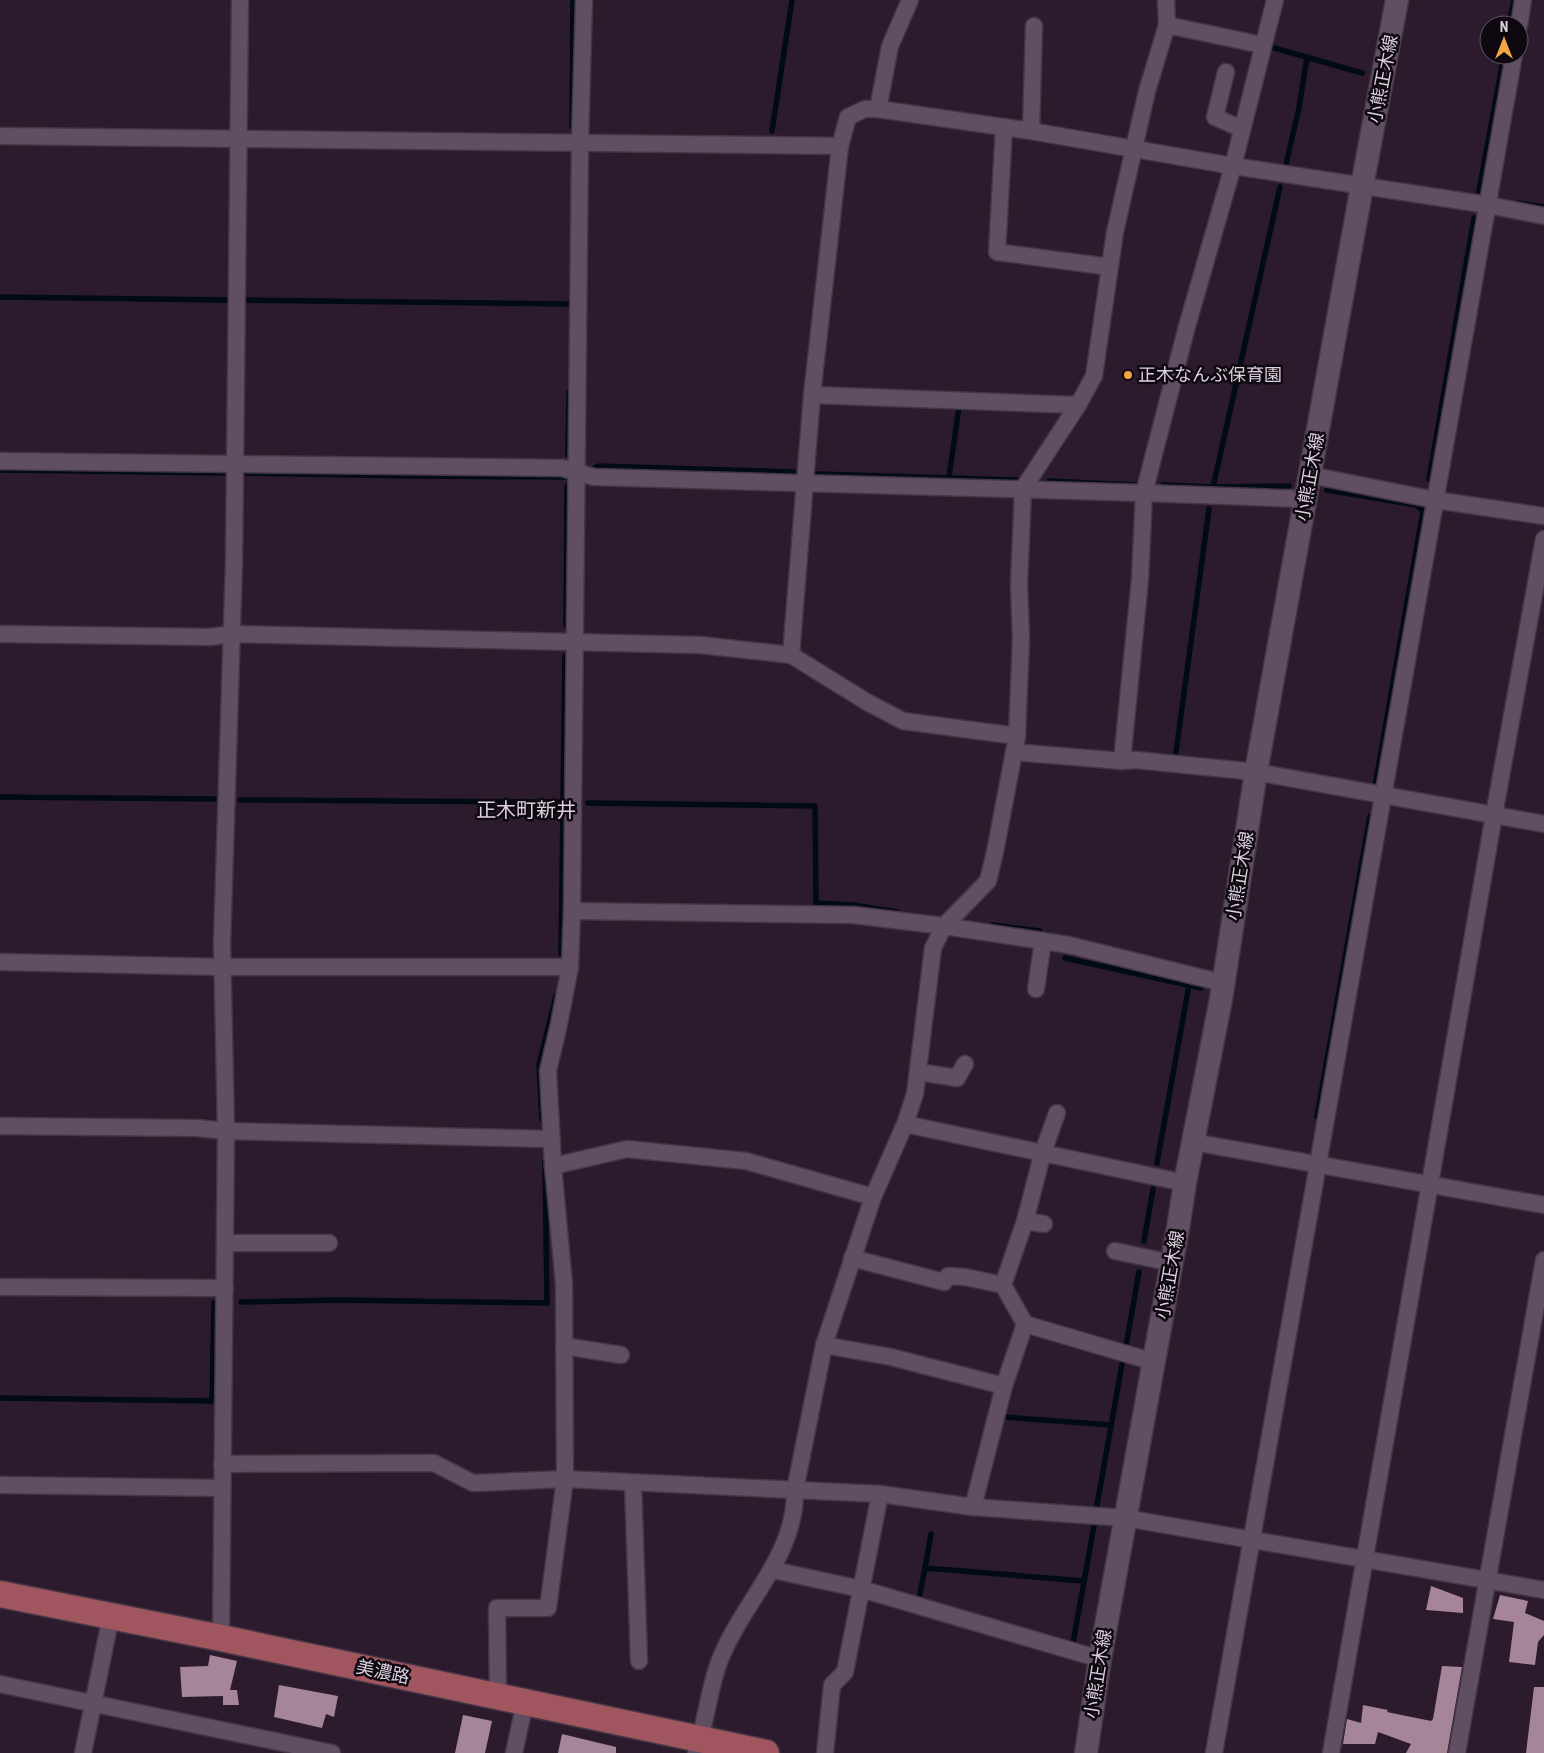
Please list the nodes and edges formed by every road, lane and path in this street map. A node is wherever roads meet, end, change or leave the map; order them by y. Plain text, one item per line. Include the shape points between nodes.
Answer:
1 (240, 0) edge
2 (584, 0) edge
3 (910, 0) edge
4 (1166, 0) edge
5 (1275, 0) edge
6 (1397, 0) edge
7 (1523, 0) edge
8 (1521, 15) edge
9 (1167, 25) junction
10 (1034, 26) dead end
11 (1262, 45) junction
12 (1512, 65) edge
13 (1226, 72) dead end
14 (878, 109) junction
15 (1004, 127) junction
16 (1242, 129) junction
17 (1031, 131) junction
18 (0, 136) edge
19 (238, 140) junction
20 (580, 142) junction
21 (840, 146) junction
22 (1134, 148) junction
23 (1233, 166) junction
24 (1362, 186) junction
25 (1488, 205) junction
26 (1544, 216) edge
27 (1110, 267) junction
28 (812, 395) junction
29 (1078, 405) junction
30 (0, 461) edge
31 (234, 463) junction
32 (577, 472) junction
33 (1310, 475) junction
34 (804, 483) junction
35 (1024, 489) junction
36 (1144, 493) junction
37 (1306, 500) junction
38 (1435, 500) junction
39 (1544, 516) edge
40 (1544, 539) edge
41 (0, 634) edge
42 (232, 634) junction
43 (574, 641) junction
44 (791, 656) junction
45 (1015, 744) junction
46 (1122, 761) junction
47 (1256, 772) junction
48 (1383, 795) junction
49 (1494, 815) junction
50 (1544, 824) edge
51 (572, 911) junction
52 (944, 926) junction
53 (1042, 941) junction
54 (0, 962) edge
55 (570, 966) junction
56 (222, 967) junction
57 (1223, 983) junction
58 (1036, 990) dead end
59 (965, 1064) dead end
60 (919, 1072) junction
61 (1056, 1113) dead end
62 (905, 1124) junction
63 (0, 1126) edge
64 (226, 1131) junction
65 (552, 1139) junction
66 (1193, 1142) junction
67 (1043, 1152) junction
68 (1319, 1165) junction
69 (553, 1166) junction
70 (1185, 1183) junction
71 (1430, 1184) junction
72 (873, 1197) junction
73 (1544, 1205) edge
74 (1025, 1221) junction
75 (1044, 1224) dead end
76 (225, 1243) junction
77 (329, 1243) dead end
78 (1115, 1251) dead end
79 (852, 1258) junction
80 (1544, 1260) edge
81 (1172, 1263) junction
82 (1003, 1285) junction
83 (0, 1287) edge
84 (225, 1288) junction
85 (1025, 1324) junction
86 (564, 1346) junction
87 (824, 1346) junction
88 (621, 1355) dead end
89 (1154, 1362) junction
90 (1004, 1386) junction
91 (222, 1464) junction
92 (566, 1479) junction
93 (633, 1483) junction
94 (0, 1485) edge
95 (222, 1488) junction
96 (796, 1490) junction
97 (880, 1494) junction
98 (973, 1507) junction
99 (1125, 1518) junction
100 (1252, 1540) junction
101 (1366, 1559) junction
102 (773, 1570) junction
103 (1488, 1580) junction
104 (861, 1589) junction
105 (1544, 1590) edge
106 (0, 1594) edge
107 (111, 1616) junction
108 (220, 1638) junction
109 (1100, 1659) junction
110 (639, 1661) dead end
111 (0, 1684) edge
112 (498, 1696) junction
113 (525, 1702) junction
114 (94, 1703) junction
115 (698, 1746) edge
116 (83, 1753) edge
117 (332, 1753) edge
118 (514, 1753) edge
119 (766, 1753) edge
120 (825, 1753) edge
121 (1086, 1753) edge
122 (1214, 1753) edge
123 (1334, 1753) edge
124 (1457, 1753) edge

1 - 19 street
2 - 20 street
3 - 14 street via 890,46
4 - 9 street
5 - 11 street
6 - 24 main road, 小熊正木線
7 - 8 street
9 - 11 street
9 - 22 street
10 - 17 street
11 - 16 street
12 - 25 street
13 - 16 street via 1215,117
14 - 15 street
14 - 21 street via 865,109 848,117
15 - 17 street
15 - 27 street via 997,252
16 - 23 street
17 - 22 street
18 - 19 street
19 - 20 street
19 - 31 street
20 - 21 street
20 - 32 street
21 - 28 street
22 - 23 street
22 - 27 street
23 - 24 street
23 - 36 street
24 - 25 street
24 - 33 main road, 小熊正木線
25 - 26 street
25 - 38 street
27 - 29 street via 1094,376
28 - 29 street
28 - 34 street
29 - 35 street
30 - 31 street
31 - 32 street via 562,468
31 - 42 street
32 - 34 street via 594,476
32 - 43 street
33 - 37 main road, 小熊正木線
33 - 38 street
34 - 35 street
34 - 44 street
35 - 36 street
35 - 45 street
36 - 37 street
36 - 46 street via 1140,578
37 - 47 main road, 小熊正木線
38 - 39 street
38 - 48 street
40 - 49 street
41 - 42 street
42 - 43 street
42 - 56 street
43 - 44 street via 700,645
43 - 51 street
44 - 45 street via 904,721
45 - 46 street
45 - 52 street via 988,881
46 - 47 street
47 - 48 street
47 - 57 main road, 小熊正木線
48 - 49 street
48 - 68 street
49 - 50 street
49 - 71 street
51 - 52 street via 853,915
51 - 55 street
52 - 53 street
52 - 60 street via 934,948
53 - 57 street
53 - 58 street
54 - 56 street
55 - 56 street
55 - 65 street via 548,1071
56 - 64 street
57 - 66 main road, 小熊正木線
59 - 60 street via 957,1078
60 - 62 street via 916,1094
61 - 67 street
62 - 67 street
62 - 72 street
63 - 64 street
64 - 65 street
64 - 76 street
65 - 69 street
66 - 68 street
66 - 70 main road, 小熊正木線
67 - 70 street
67 - 74 street
68 - 71 street
68 - 100 street
69 - 72 street via 628,1150 746,1161
69 - 86 street via 564,1284
70 - 81 main road, 小熊正木線
71 - 73 street
71 - 101 street
72 - 79 street
74 - 75 street
74 - 82 street
76 - 77 street
76 - 84 street
78 - 81 street
79 - 82 street via 944,1282 948,1276
79 - 87 street
80 - 103 street
81 - 89 main road, 小熊正木線
82 - 85 street
83 - 84 street
84 - 91 street
85 - 89 street
85 - 90 street
86 - 88 street
86 - 92 street
87 - 90 street via 891,1357
87 - 96 street
89 - 99 main road, 小熊正木線
90 - 98 street
91 - 92 street via 434,1463 473,1482
91 - 95 street
92 - 93 street
92 - 112 street via 548,1608 497,1608
93 - 96 street
93 - 110 street
94 - 95 street
95 - 108 street
96 - 97 street
96 - 102 street via 796,1508 785,1546
97 - 98 street
97 - 104 street
98 - 99 street
99 - 100 street
99 - 109 main road, 小熊正木線
100 - 101 street
100 - 122 street
101 - 103 street
101 - 123 street
102 - 104 street
102 - 115 street via 738,1622 717,1668
103 - 105 street
103 - 124 street
104 - 109 street
104 - 120 street via 845,1672 832,1685
106 - 107 main road, 美濃路
107 - 108 main road, 美濃路
107 - 114 street
108 - 112 main road, 美濃路
109 - 121 main road, 小熊正木線
111 - 114 street
112 - 113 main road, 美濃路
113 - 115 main road, 美濃路
113 - 118 street
114 - 116 street
114 - 117 street
115 - 119 main road, 美濃路

